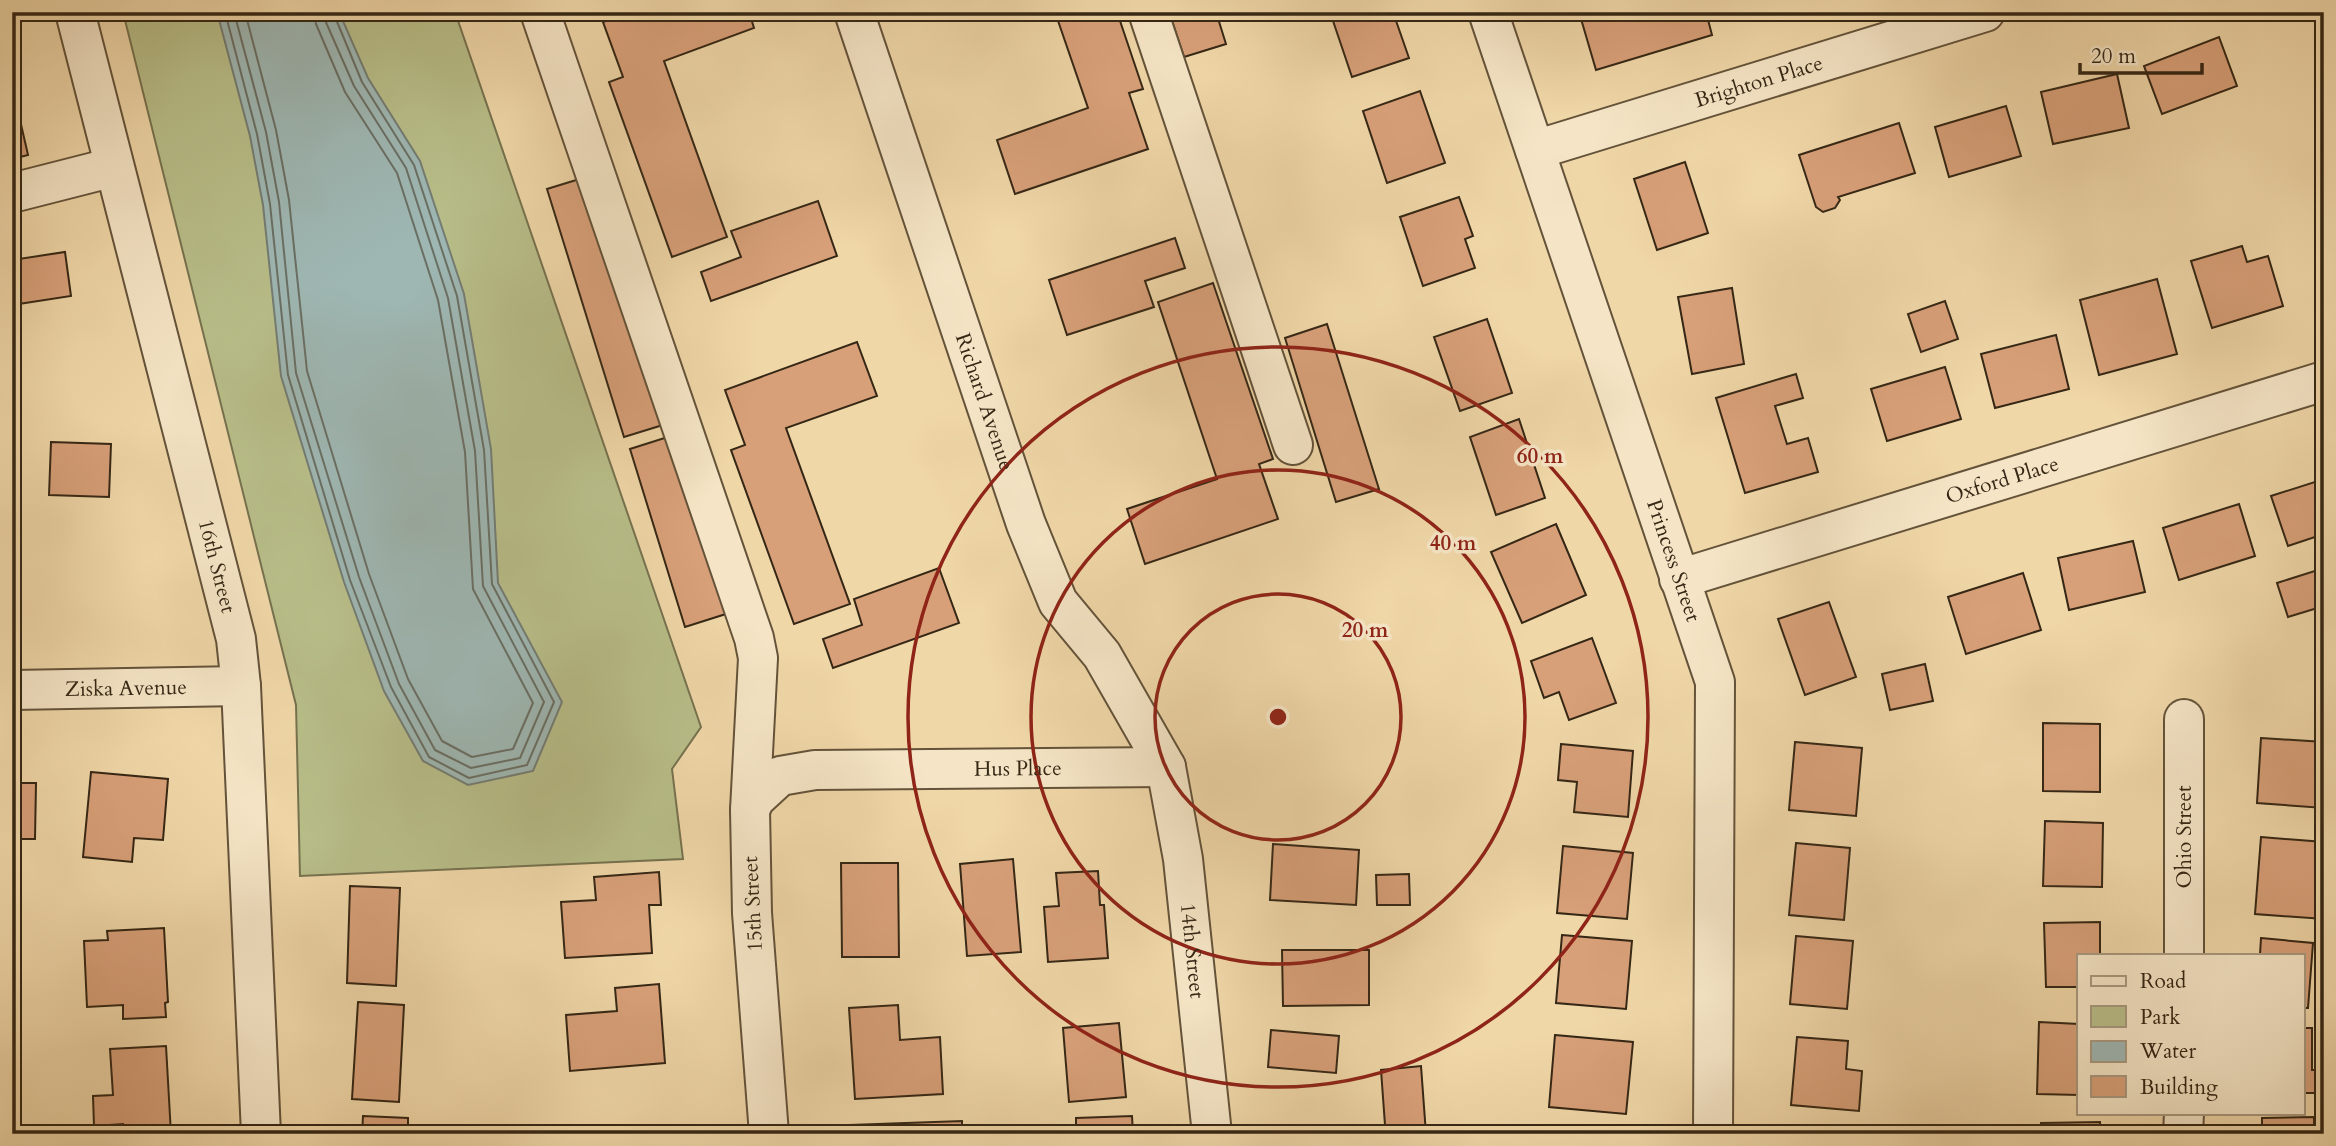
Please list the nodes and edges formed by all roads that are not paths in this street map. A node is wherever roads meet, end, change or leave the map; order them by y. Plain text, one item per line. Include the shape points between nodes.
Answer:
1 (75, 12) edge
2 (540, 12) edge
3 (854, 12) edge
4 (1148, 12) edge
5 (1488, 12) edge
6 (1985, 12) edge
7 (1535, 150) junction
8 (114, 167) junction
9 (12, 193) edge
10 (2324, 381) edge
11 (1293, 445) dead end
12 (1679, 579) junction
13 (241, 686) junction
14 (12, 690) edge
15 (2185, 719) dead end
16 (1166, 767) junction
17 (750, 810) junction
18 (2184, 954) edge
19 (2183, 1114) edge
20 (261, 1134) edge
21 (769, 1134) edge
22 (1212, 1134) edge
23 (1713, 1134) edge
24 (2183, 1134) edge

1 - 8 street, 16th Street
2 - 17 street, 15th Street via 754,638 758,659
3 - 16 street, Richard Avenue via 1021,510 1058,602 1102,655
4 - 11 street
5 - 7 street, Princess Street
6 - 7 street, Brighton Place
7 - 12 street, Princess Street
8 - 9 street
8 - 13 street, 16th Street via 236,639
10 - 12 street, Oxford Place
12 - 23 street, Princess Street via 1715,682
13 - 14 street, Ziska Avenue
13 - 20 street, 16th Street
15 - 18 street, Ohio Street
16 - 17 street, Hus Place via 815,770 780,776 755,799
16 - 22 street, 14th Street via 1183,859
17 - 21 street, 15th Street via 752,913
19 - 24 street

